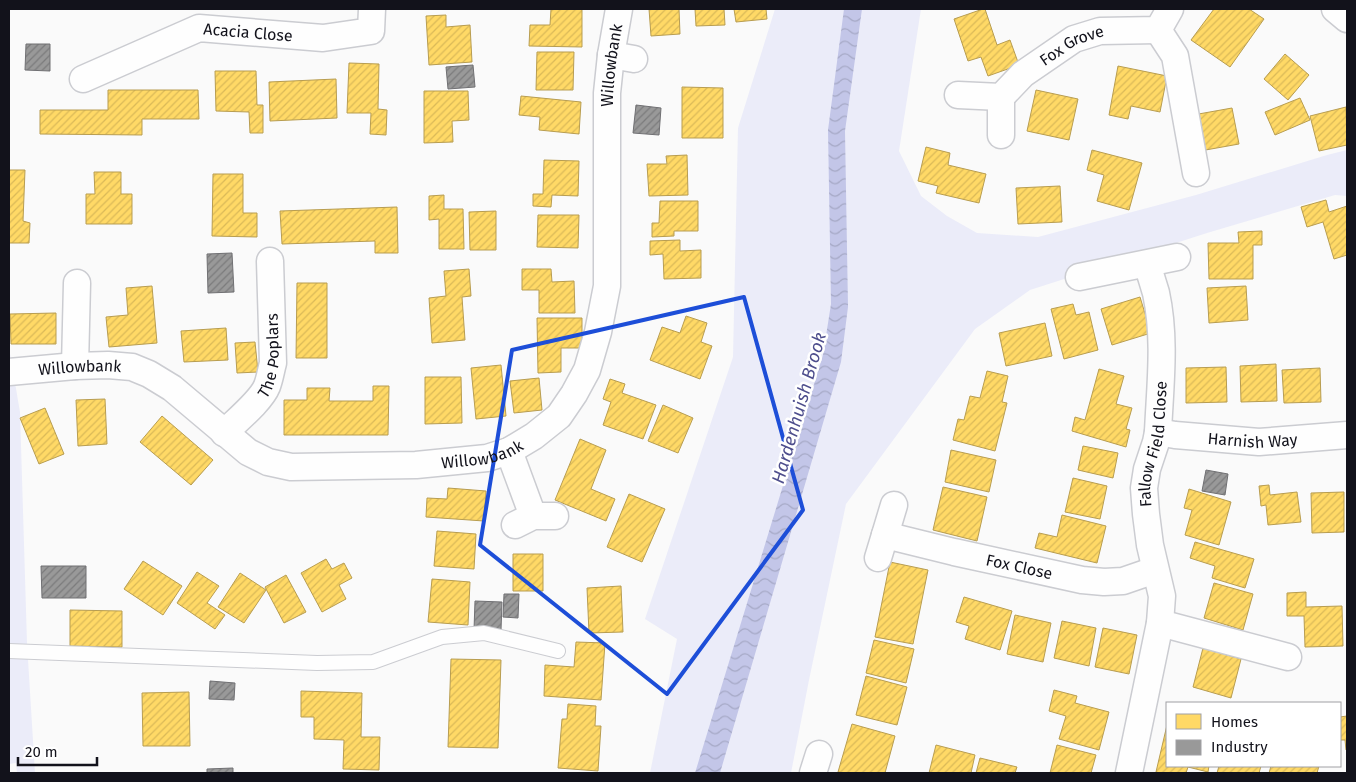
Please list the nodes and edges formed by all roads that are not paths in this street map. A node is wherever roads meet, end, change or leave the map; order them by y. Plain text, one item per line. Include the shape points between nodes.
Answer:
1 (372, 9) edge
2 (619, 9) edge
3 (1335, 9) edge
4 (1164, 19) edge
5 (1347, 19) edge
6 (83, 78) dead end
7 (958, 95) dead end
8 (1001, 97) junction
9 (1001, 135) dead end
10 (1196, 173) dead end
11 (1177, 257) dead end
12 (270, 260) dead end
13 (1146, 264) junction
14 (1078, 277) dead end
15 (77, 282) dead end
16 (75, 366) junction
17 (9, 372) edge
18 (1158, 432) junction
19 (224, 433) junction
20 (1347, 435) edge
21 (509, 451) junction
22 (894, 505) dead end
23 (535, 519) dead end
24 (1155, 570) junction
25 (1160, 623) junction
26 (9, 651) edge
27 (558, 651) dead end
28 (1288, 656) dead end
29 (1129, 773) edge

1 - 6 street, Acacia Close via 371,31 323,38 199,28
2 - 21 street, Willowbank via 622,57 607,94 614,286 587,370 574,394 559,416
3 - 5 street
4 - 8 street, Fox Grove via 1074,39 1023,74
4 - 10 street, Fox Grove via 1175,56
7 - 8 street
8 - 9 street
11 - 13 street
12 - 19 street, The Poplars via 273,362 270,378 258,399
13 - 14 street
13 - 18 street, Fallow Field Close via 1156,294 1160,326
15 - 16 street
16 - 17 street, Willowbank
16 - 19 street, Willowbank via 108,365 149,374 172,388
18 - 20 street, Harnish Way via 1259,442
18 - 24 street, Fallow Field Close via 1144,488
19 - 21 street, Willowbank via 248,452 268,462 291,467 416,465 487,458
21 - 23 street
22 - 24 street, Fox Close via 882,546 954,552 1104,582 1123,581
24 - 25 street, Fallow Field Close via 1162,596
25 - 28 street
25 - 29 street, Fallow Field Close
26 - 27 lane via 317,663 373,662 442,637 484,633

